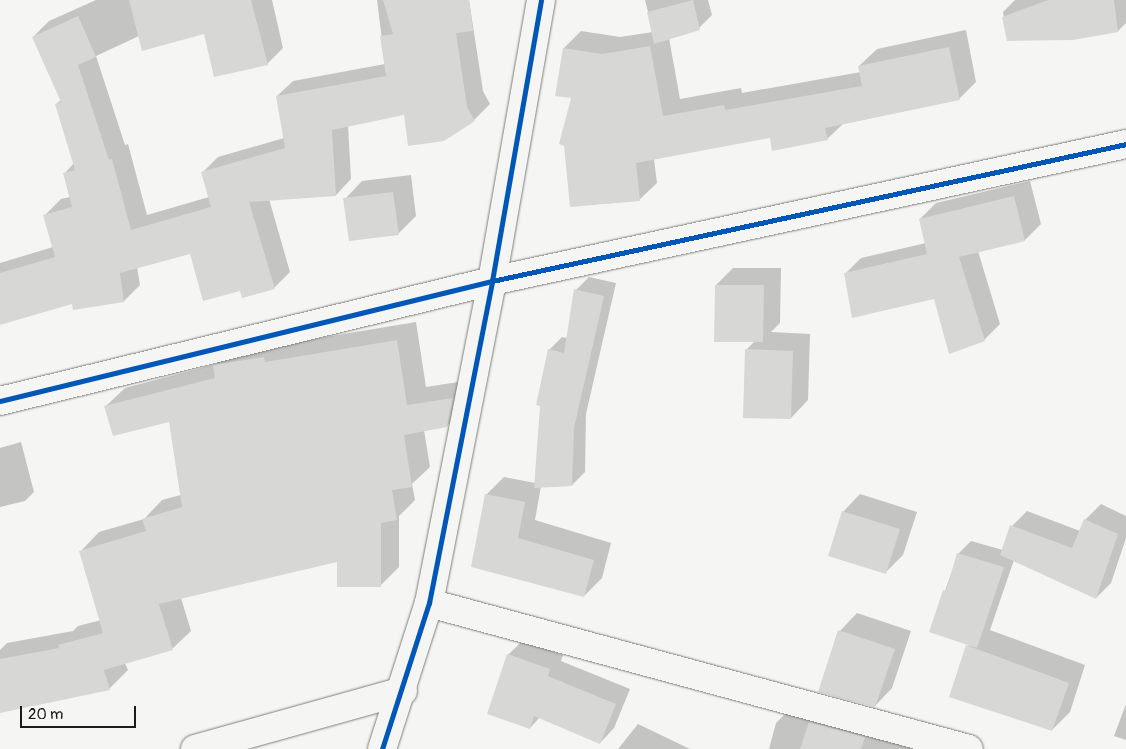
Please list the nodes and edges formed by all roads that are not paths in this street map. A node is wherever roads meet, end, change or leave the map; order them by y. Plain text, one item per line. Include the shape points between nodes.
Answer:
1 (541, 0) edge
2 (1126, 144) edge
3 (492, 281) junction
4 (0, 402) edge
5 (429, 603) junction
6 (403, 691) junction
7 (196, 749) edge
8 (382, 749) edge
9 (969, 749) edge

1 - 3 street
2 - 3 street
3 - 4 street
3 - 5 street
5 - 6 street
5 - 9 street
6 - 7 street
6 - 8 street

